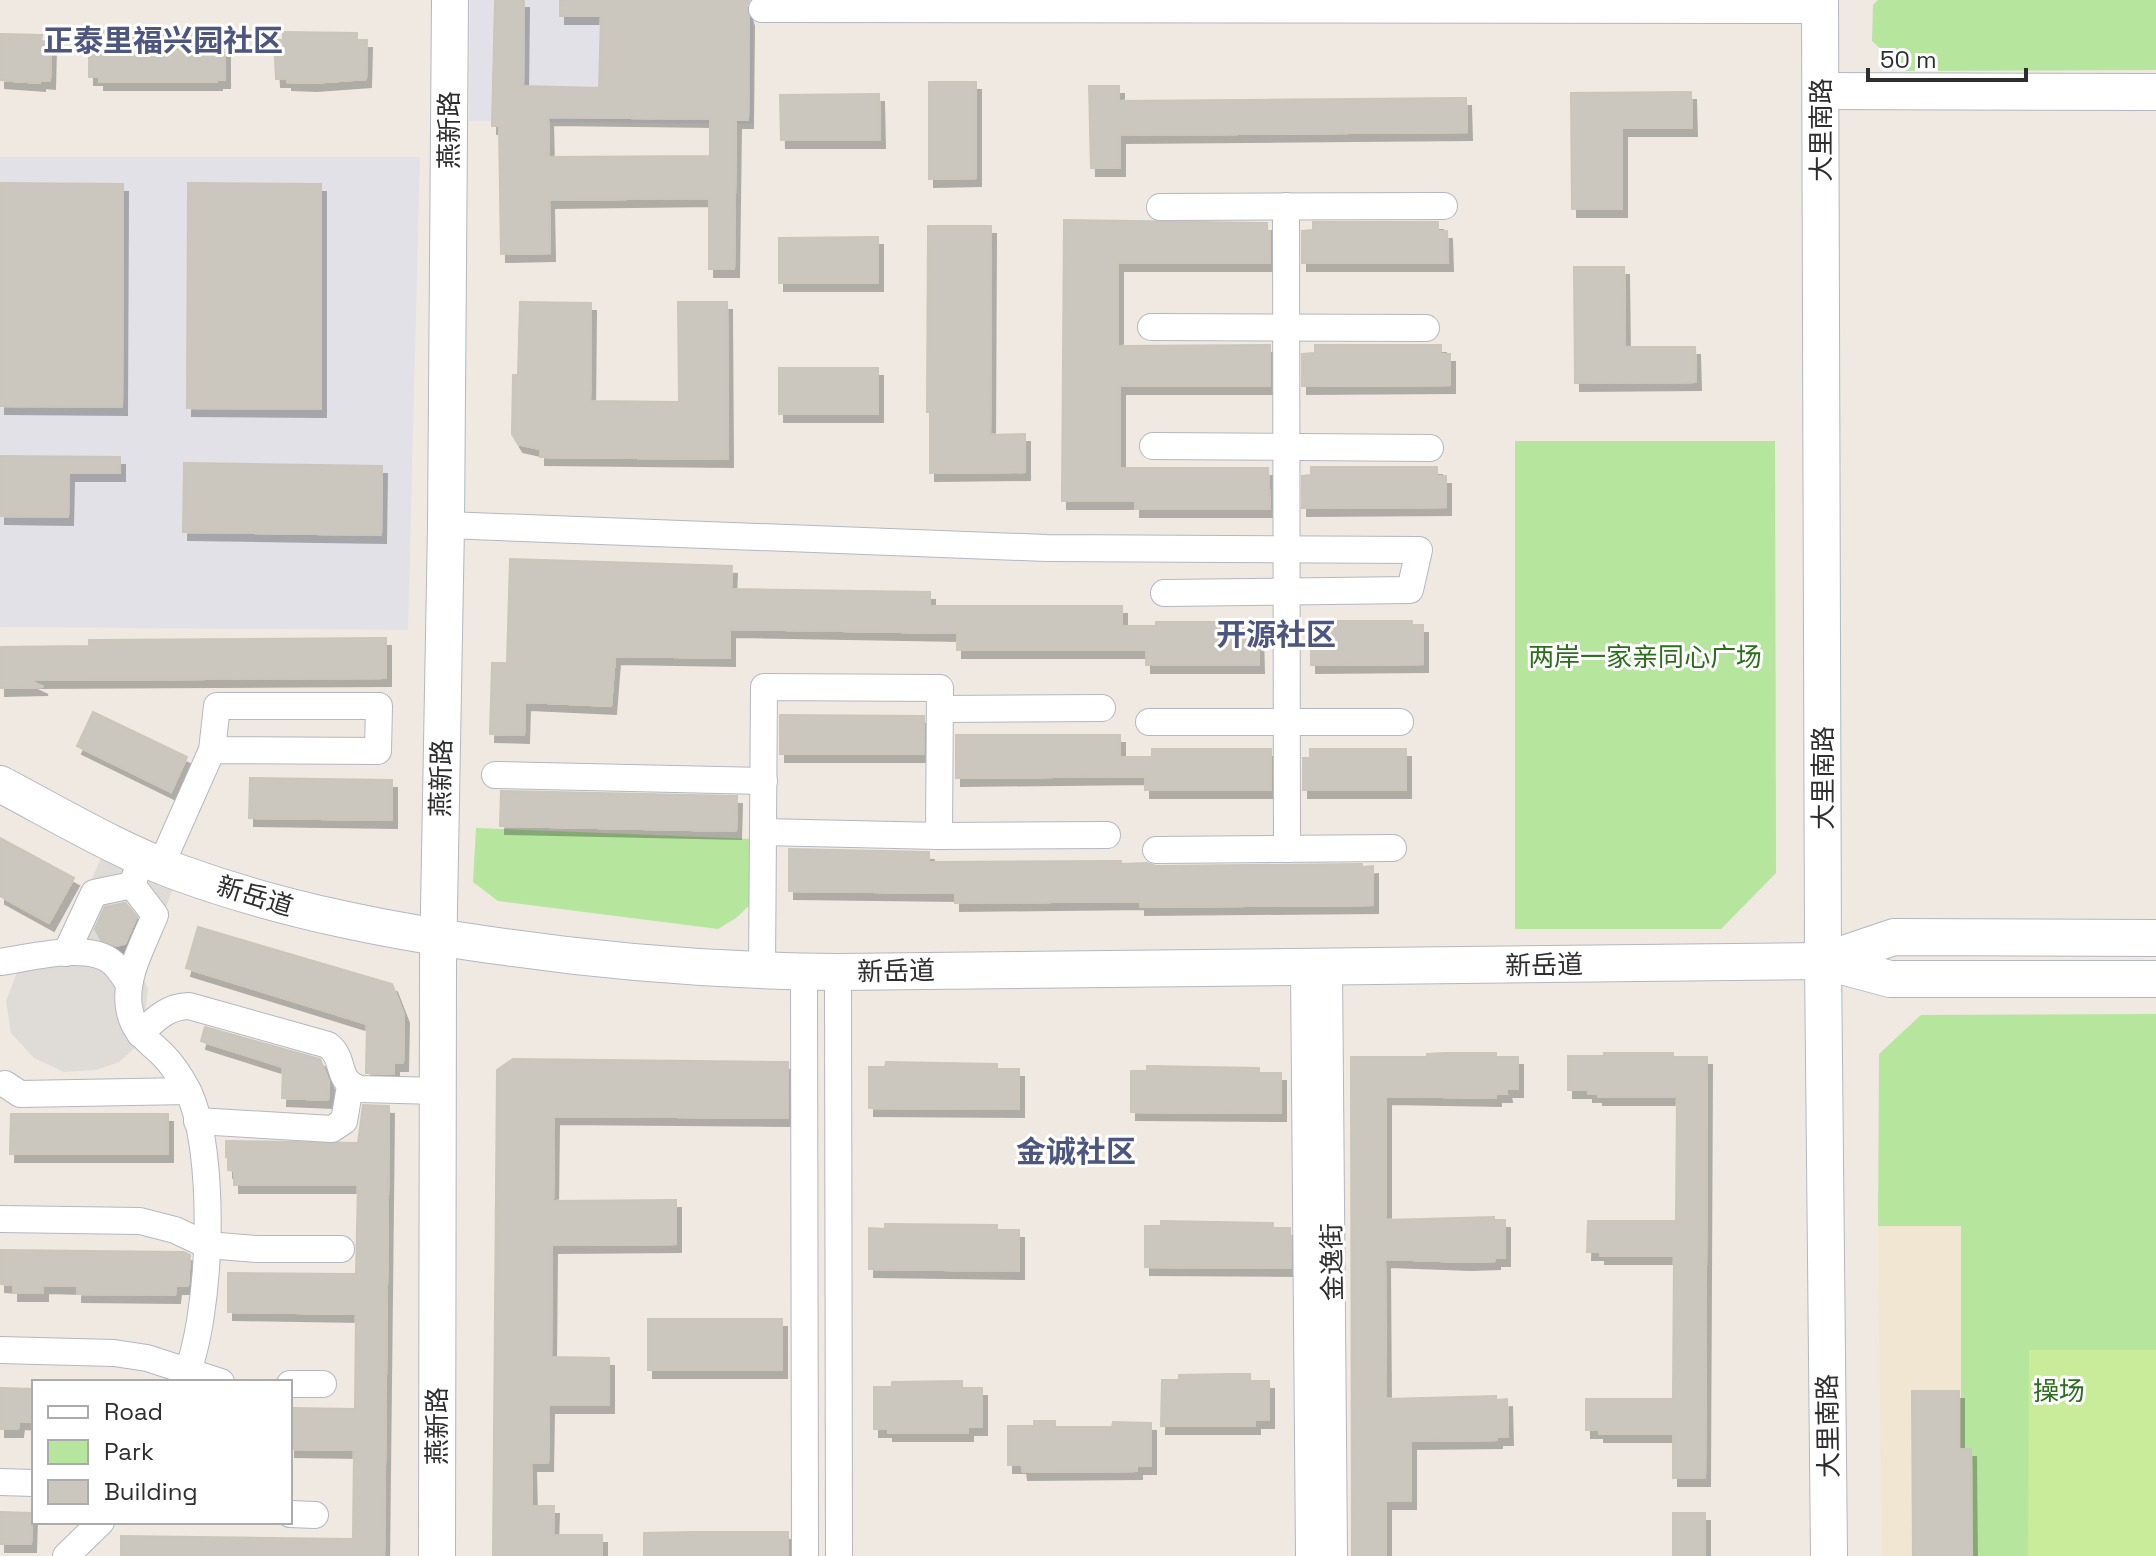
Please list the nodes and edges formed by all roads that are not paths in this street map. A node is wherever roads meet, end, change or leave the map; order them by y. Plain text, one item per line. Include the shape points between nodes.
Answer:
1 (450, 0) edge
2 (1820, 5) edge
3 (762, 9) dead end
4 (1821, 91) junction
5 (2156, 92) edge
6 (1286, 206) junction
7 (1444, 206) dead end
8 (1160, 207) dead end
9 (1151, 327) dead end
10 (1286, 327) junction
11 (1426, 328) dead end
12 (1153, 446) dead end
13 (1285, 447) junction
14 (1430, 448) dead end
15 (446, 525) junction
16 (1285, 551) junction
17 (1285, 592) junction
18 (1164, 593) dead end
19 (1102, 708) dead end
20 (940, 709) junction
21 (1149, 722) dead end
22 (1286, 722) junction
23 (1400, 722) dead end
24 (212, 750) junction
25 (495, 775) dead end
26 (764, 781) junction
27 (0, 784) edge
28 (763, 832) junction
29 (1107, 835) dead end
30 (939, 836) junction
31 (1393, 848) dead end
32 (1287, 849) junction
33 (1156, 850) dead end
34 (145, 869) junction
35 (2156, 938) edge
36 (438, 939) junction
37 (66, 953) junction
38 (1823, 961) junction
39 (0, 962) edge
40 (1317, 967) junction
41 (762, 971) junction
42 (821, 972) junction
43 (2156, 979) edge
44 (129, 984) junction
45 (140, 1034) junction
46 (2, 1080) edge
47 (350, 1086) junction
48 (188, 1091) junction
49 (438, 1091) junction
50 (197, 1121) junction
51 (0, 1219) edge
52 (207, 1245) junction
53 (341, 1249) dead end
54 (0, 1350) edge
55 (186, 1377) edge
56 (207, 1380) edge
57 (292, 1384) edge
58 (323, 1384) dead end
59 (0, 1482) edge
60 (32, 1483) edge
61 (97, 1524) edge
62 (67, 1556) edge
63 (437, 1556) edge
64 (805, 1556) edge
65 (839, 1556) edge
66 (1309, 1556) edge
67 (1334, 1556) edge
68 (1829, 1556) edge

1 - 15 street, 燕新路
2 - 3 street
2 - 4 street, 大里南路
4 - 5 street
4 - 38 street, 大里南路
6 - 7 street
6 - 8 street
6 - 10 street
9 - 10 street
10 - 11 street
10 - 13 street
12 - 13 street
13 - 14 street
13 - 16 street
15 - 16 street via 1046,548
15 - 36 street, 燕新路
16 - 17 street
16 - 17 street via 1419,550 1410,590
17 - 18 street
17 - 22 street
19 - 20 street
20 - 26 street via 940,688 764,687
20 - 30 street
21 - 22 street
22 - 23 street
22 - 32 street
24 - 24 street via 378,751 379,706 217,706
24 - 34 street
25 - 26 street
26 - 28 street
27 - 34 street, 新岳道
28 - 30 street
28 - 41 street
29 - 30 street
31 - 32 street
32 - 33 street
34 - 36 street, 新岳道
34 - 37 street via 94,893
34 - 44 street via 155,915
35 - 38 street, 新岳道 via 1894,937
36 - 41 street, 新岳道 via 581,958
36 - 49 street, 燕新路
37 - 39 street
37 - 44 street via 91,952 113,962
38 - 40 street, 新岳道
38 - 43 street, 新岳道 via 1890,979
38 - 68 street, 大里南路
40 - 42 street, 新岳道
40 - 66 street
40 - 67 street, 金逸街
41 - 42 street, 新岳道
42 - 64 street
42 - 65 street
44 - 45 street via 128,1006
45 - 47 street via 158,1017 189,1006 328,1045
45 - 48 street via 166,1057
46 - 48 street via 20,1094
47 - 49 street
47 - 50 street via 344,1121 332,1129
48 - 50 street
49 - 63 street, 燕新路
50 - 52 street
51 - 52 street via 140,1221
52 - 53 street
52 - 55 street via 198,1339
54 - 55 street via 114,1353 147,1358
55 - 56 street
57 - 58 street
59 - 60 street
61 - 62 street

